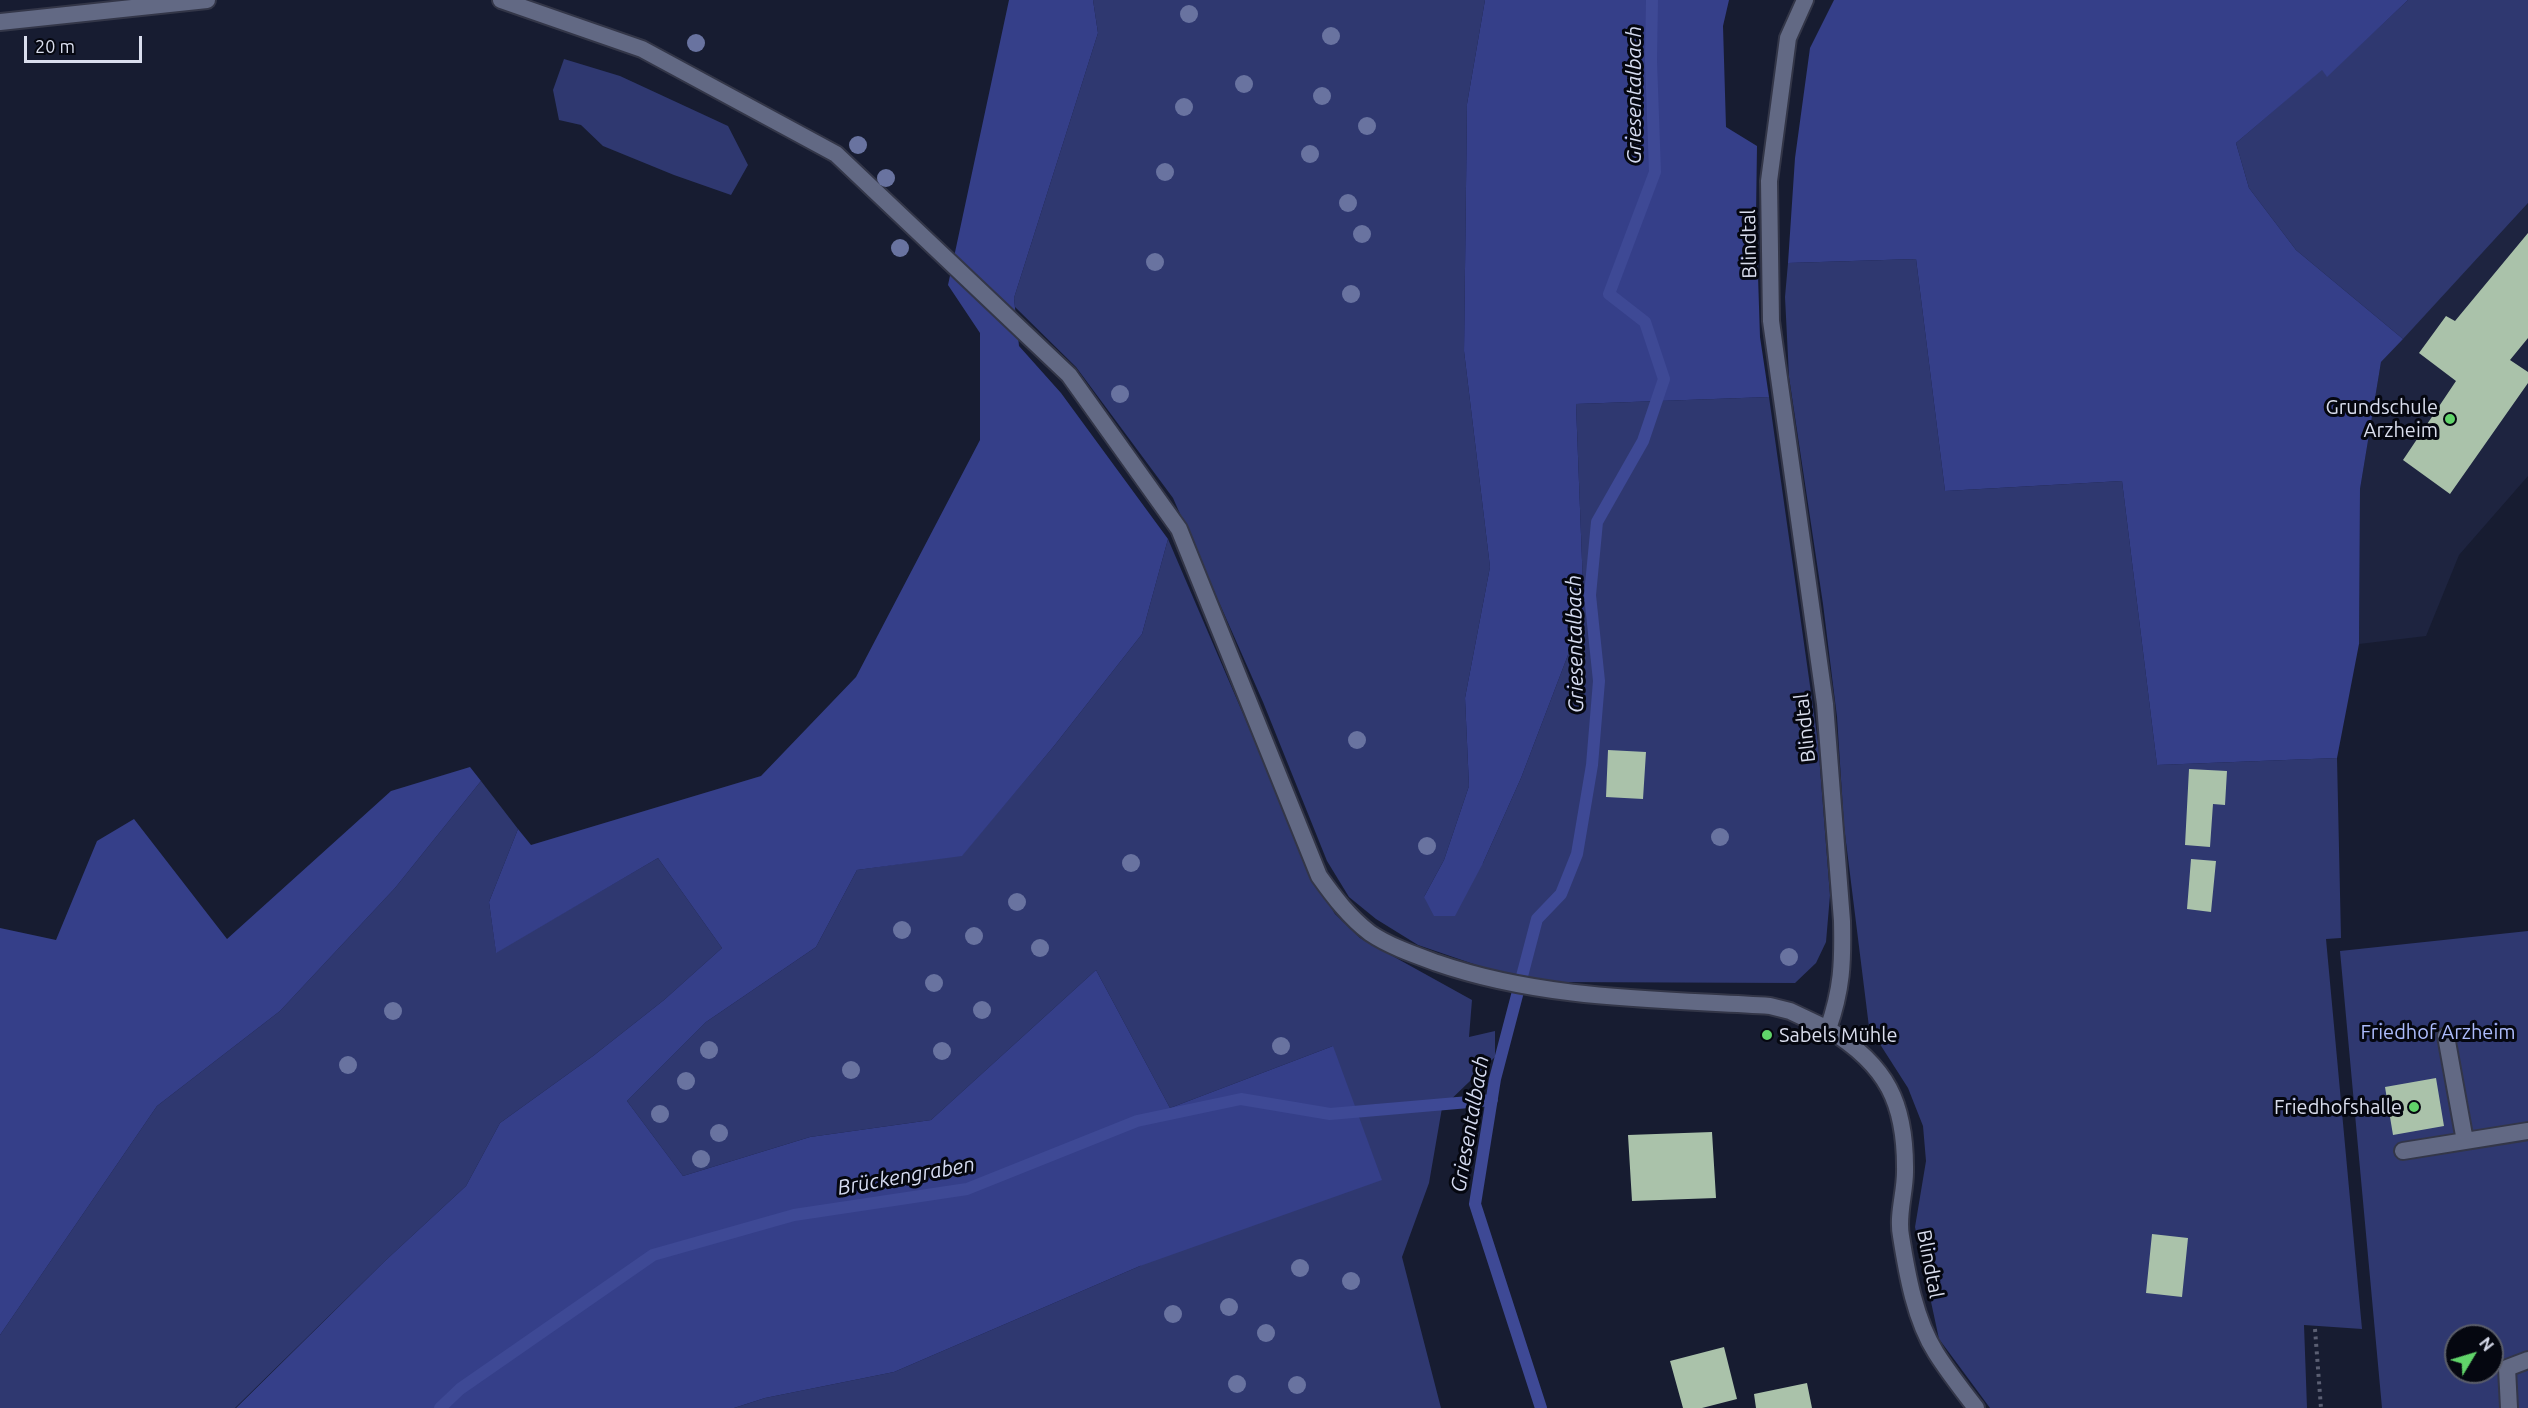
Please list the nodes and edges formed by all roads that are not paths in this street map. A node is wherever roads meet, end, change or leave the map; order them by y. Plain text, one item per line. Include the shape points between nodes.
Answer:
1 (207, 0) edge
2 (501, 0) edge
3 (1805, 0) edge
4 (0, 22) edge
5 (1828, 1029) junction
6 (2446, 1036) dead end
7 (2528, 1131) edge
8 (2465, 1141) junction
9 (2403, 1151) dead end
10 (2528, 1360) edge
11 (1976, 1408) edge
12 (2509, 1408) edge

1 - 4 street
2 - 5 street via 642,50 836,154 1069,375 1179,529 1319,876 1345,911 1372,934 1459,970 1536,988 1770,1006
3 - 5 street, Blindtal via 1788,38 1769,181 1771,321 1825,704 1843,957 1842,982
5 - 11 street, Blindtal via 1868,1059 1895,1097 1904,1140 1900,1232 1920,1318 1935,1351
6 - 8 street
7 - 8 street
8 - 9 street
10 - 12 street via 2507,1368

